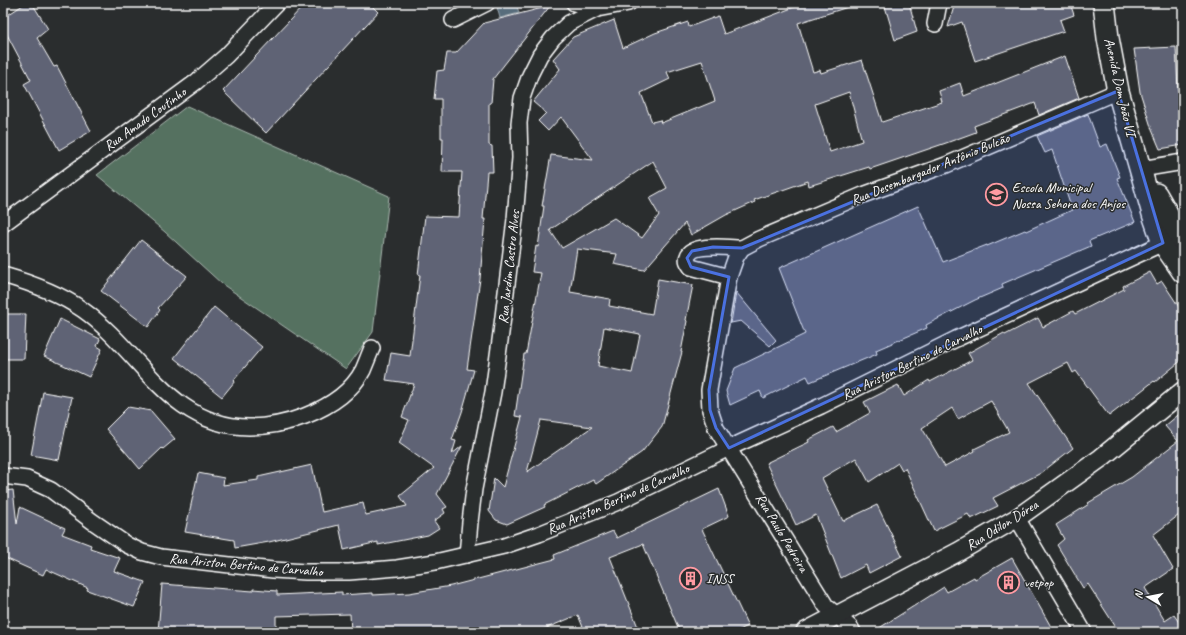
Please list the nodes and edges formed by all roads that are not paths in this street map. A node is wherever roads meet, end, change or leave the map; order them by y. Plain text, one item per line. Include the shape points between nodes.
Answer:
1 (277, 3) edge
2 (487, 3) edge
3 (574, 3) edge
4 (629, 3) edge
5 (939, 3) edge
6 (1104, 3) edge
7 (597, 10) junction
8 (454, 20) dead end
9 (935, 24) dead end
10 (1118, 91) junction
11 (1183, 162) edge
12 (1141, 169) junction
13 (3, 224) edge
14 (1173, 242) edge
15 (742, 248) junction
16 (1183, 272) edge
17 (3, 275) edge
18 (729, 278) junction
19 (372, 348) dead end
20 (1183, 391) edge
21 (729, 448) junction
22 (3, 476) edge
23 (1017, 518) junction
24 (467, 555) junction
25 (837, 616) junction
26 (805, 632) edge
27 (853, 632) edge
28 (1084, 632) edge

1 - 13 street, Rua Amado Coutinho via 226,56 196,82
2 - 8 street
3 - 7 street
4 - 7 street, Rua Jardim Castro Alves
5 - 9 street
6 - 10 main road, Avenida Dom João VI
7 - 24 street, Rua Jardim Castro Alves via 569,23 553,38 540,55 522,98 515,219 493,392 474,489
10 - 12 main road, Avenida Dom João VI
10 - 15 street, Rua Desembargador Antônio Bulcão via 946,165 863,195
11 - 12 street
12 - 14 main road, Avenida Dom João VI
14 - 16 main road, Avenida Dom João VI
14 - 21 street, Rua Ariston Bertino de Carvalho via 956,339
15 - 18 street
15 - 18 street, Rua Desembargador Antônio Bulcão via 700,248 688,254 688,263 691,266
17 - 19 street via 54,292 84,310 170,395 190,410 213,422 237,427 265,427 322,410 346,392 362,371
18 - 21 street via 709,390 710,410 716,428
20 - 23 street, Rua Odilon Dórea via 1101,458
21 - 24 street, Rua Ariston Bertino de Carvalho via 596,511 504,546
21 - 25 street, Rua Paulo Pedreira via 826,606
22 - 24 street, Rua Ariston Bertino de Carvalho via 27,479 51,490 127,545 161,557 274,570 349,572 397,568
23 - 25 street, Rua Odilon Dórea
23 - 28 street
25 - 26 street, Rua Odilon Dórea
25 - 27 street, Rua Paulo Pedreira

